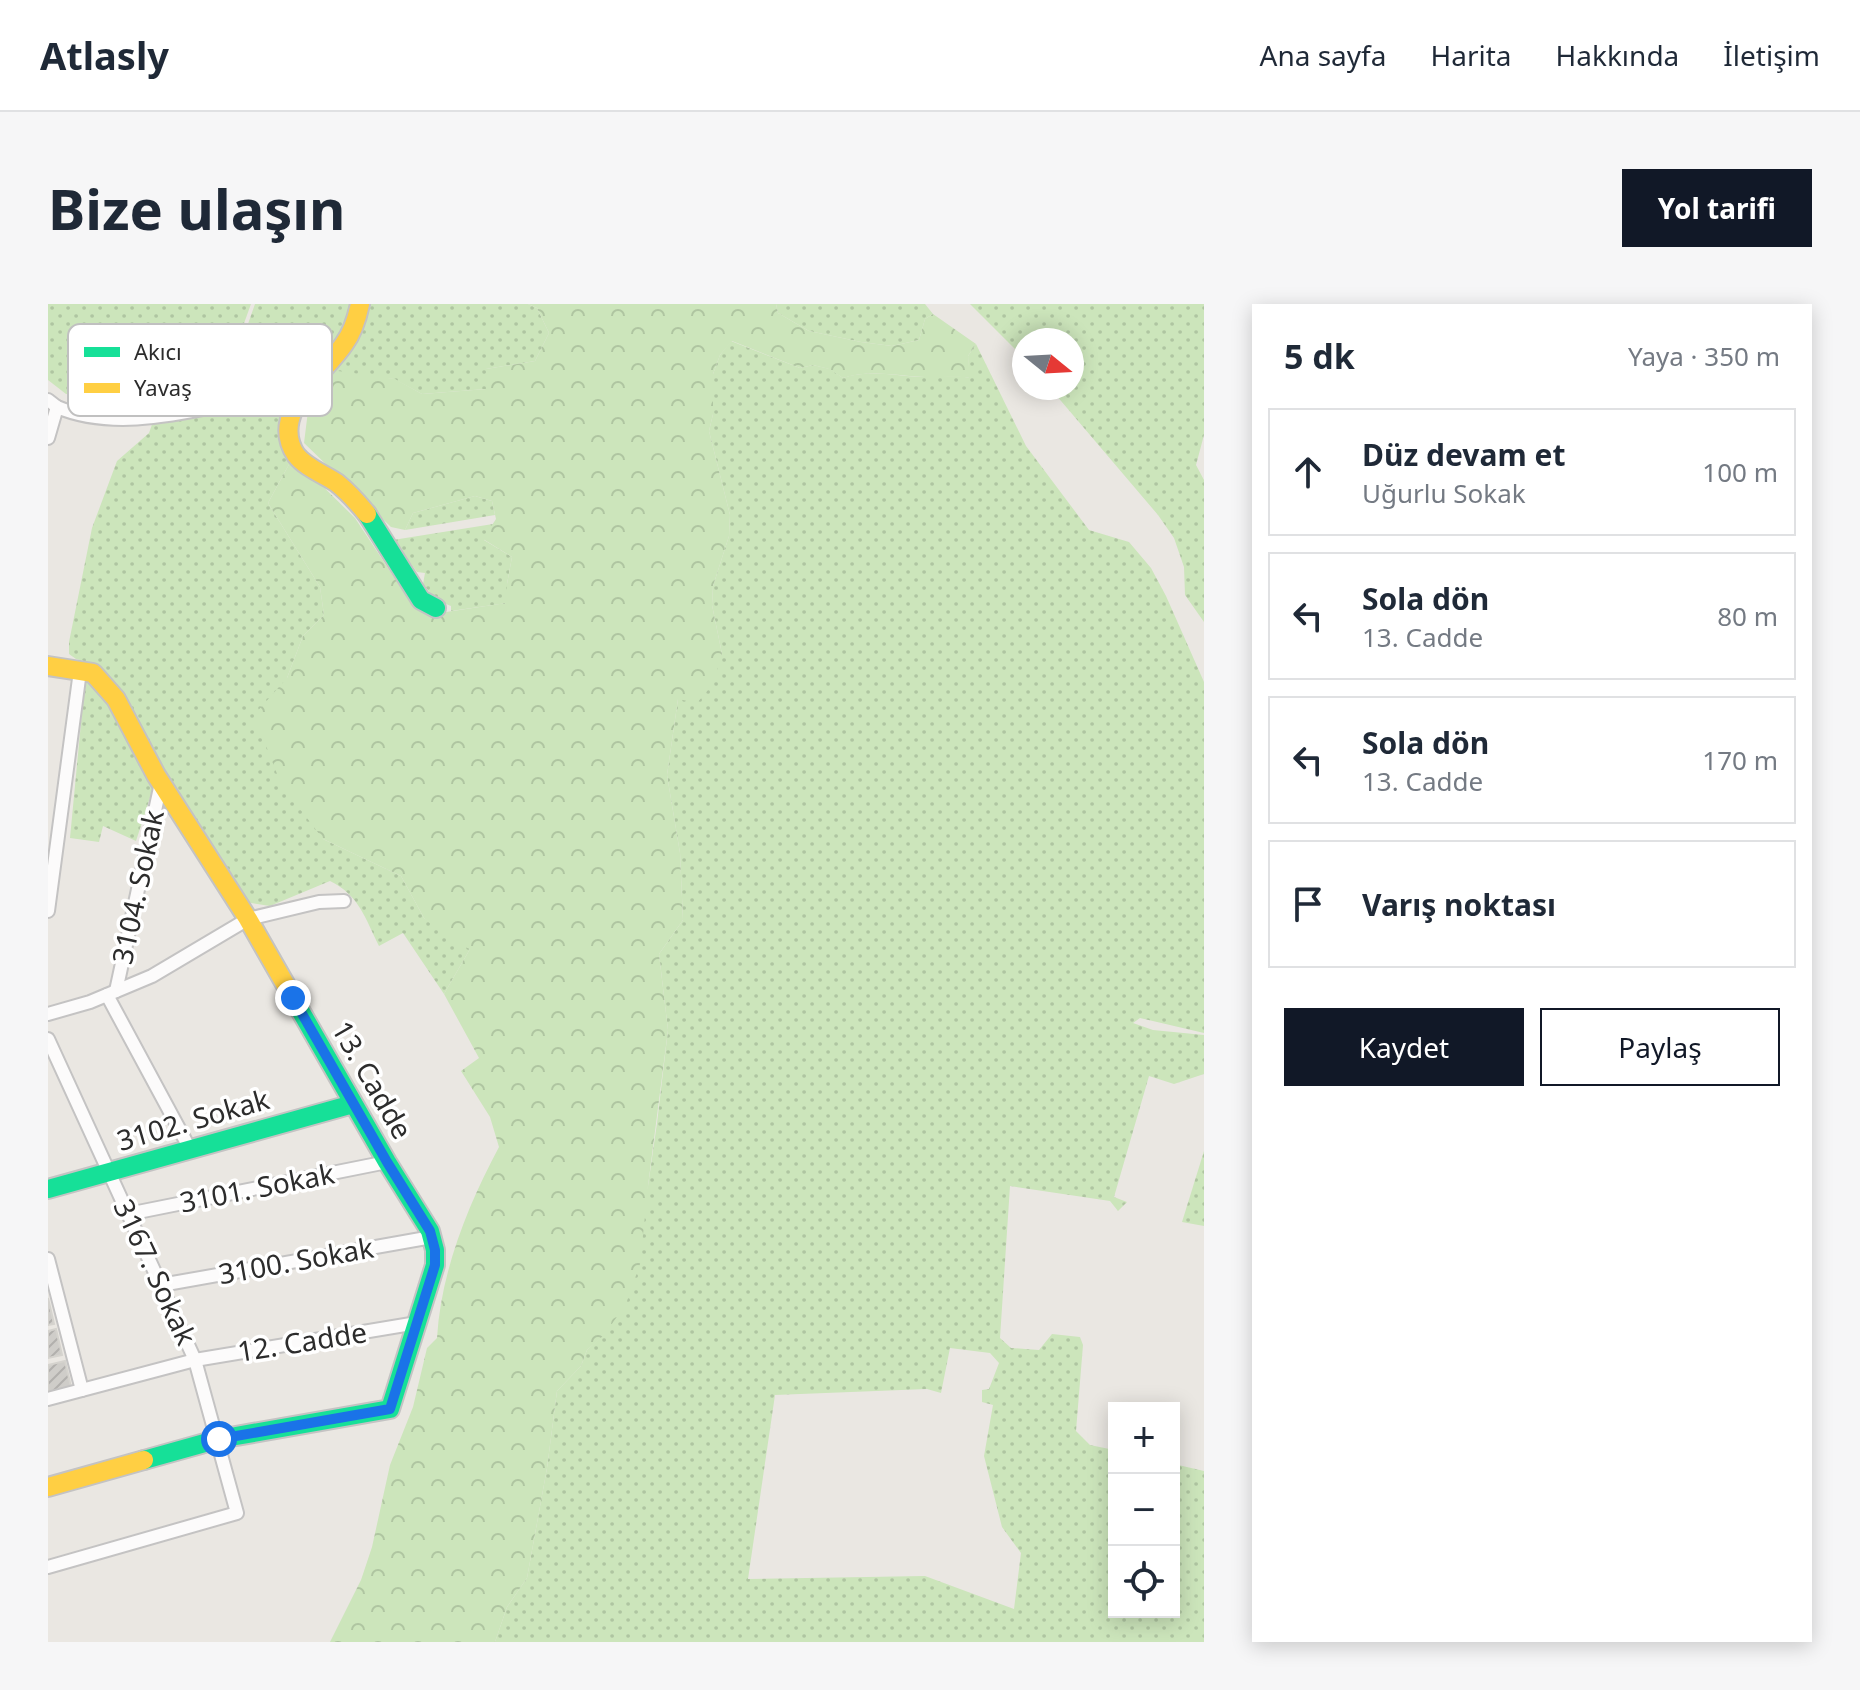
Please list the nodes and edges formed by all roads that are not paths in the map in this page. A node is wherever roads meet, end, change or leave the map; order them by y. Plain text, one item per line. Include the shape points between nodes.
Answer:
1 (360, 304) edge
2 (332, 359) edge
3 (53, 403) edge
4 (84, 416) edge
5 (148, 416) edge
6 (293, 416) edge
7 (48, 438) edge
8 (436, 608) dead end
9 (48, 666) edge
10 (80, 671) junction
11 (161, 783) junction
12 (344, 901) dead end
13 (48, 911) edge
14 (248, 919) junction
15 (111, 993) junction
16 (48, 1014) edge
17 (48, 1039) edge
18 (353, 1104) junction
19 (190, 1149) junction
20 (387, 1162) junction
21 (109, 1172) junction
22 (48, 1189) edge
23 (128, 1214) junction
24 (432, 1237) junction
25 (48, 1259) edge
26 (161, 1285) junction
27 (417, 1323) junction
28 (195, 1360) junction
29 (82, 1390) junction
30 (48, 1399) edge
31 (219, 1439) junction
32 (48, 1487) edge
33 (48, 1567) edge

1 - 2 street
3 - 7 street
4 - 5 street
6 - 8 street via 289,428 295,452 348,494 389,546 423,603
9 - 10 street, 13. Cadde
10 - 11 street, 13. Cadde via 93,673 116,699
10 - 13 street
11 - 14 street, 13. Cadde
11 - 15 street, 3104. Sokak
12 - 14 street
14 - 15 street via 152,976
14 - 18 street, 13. Cadde
15 - 16 street
15 - 19 street, 3104. Sokak
17 - 21 street, 3167. Sokak
18 - 19 street, 3102. Sokak
18 - 20 street, 13. Cadde
19 - 21 street, 3102. Sokak
20 - 23 street, 3101. Sokak
20 - 24 street, 13. Cadde
21 - 22 street, 3102. Sokak
21 - 23 street, 3167. Sokak
23 - 26 street, 3167. Sokak
24 - 26 street, 3100. Sokak
24 - 27 street via 435,1265
25 - 29 street
26 - 28 street, 3167. Sokak
27 - 28 street, 12. Cadde
27 - 31 street via 390,1409
28 - 29 street, 12. Cadde
28 - 31 street, 3167. Sokak
29 - 30 street, 12. Cadde
31 - 32 street
31 - 33 street, 3167. Sokak via 237,1513

